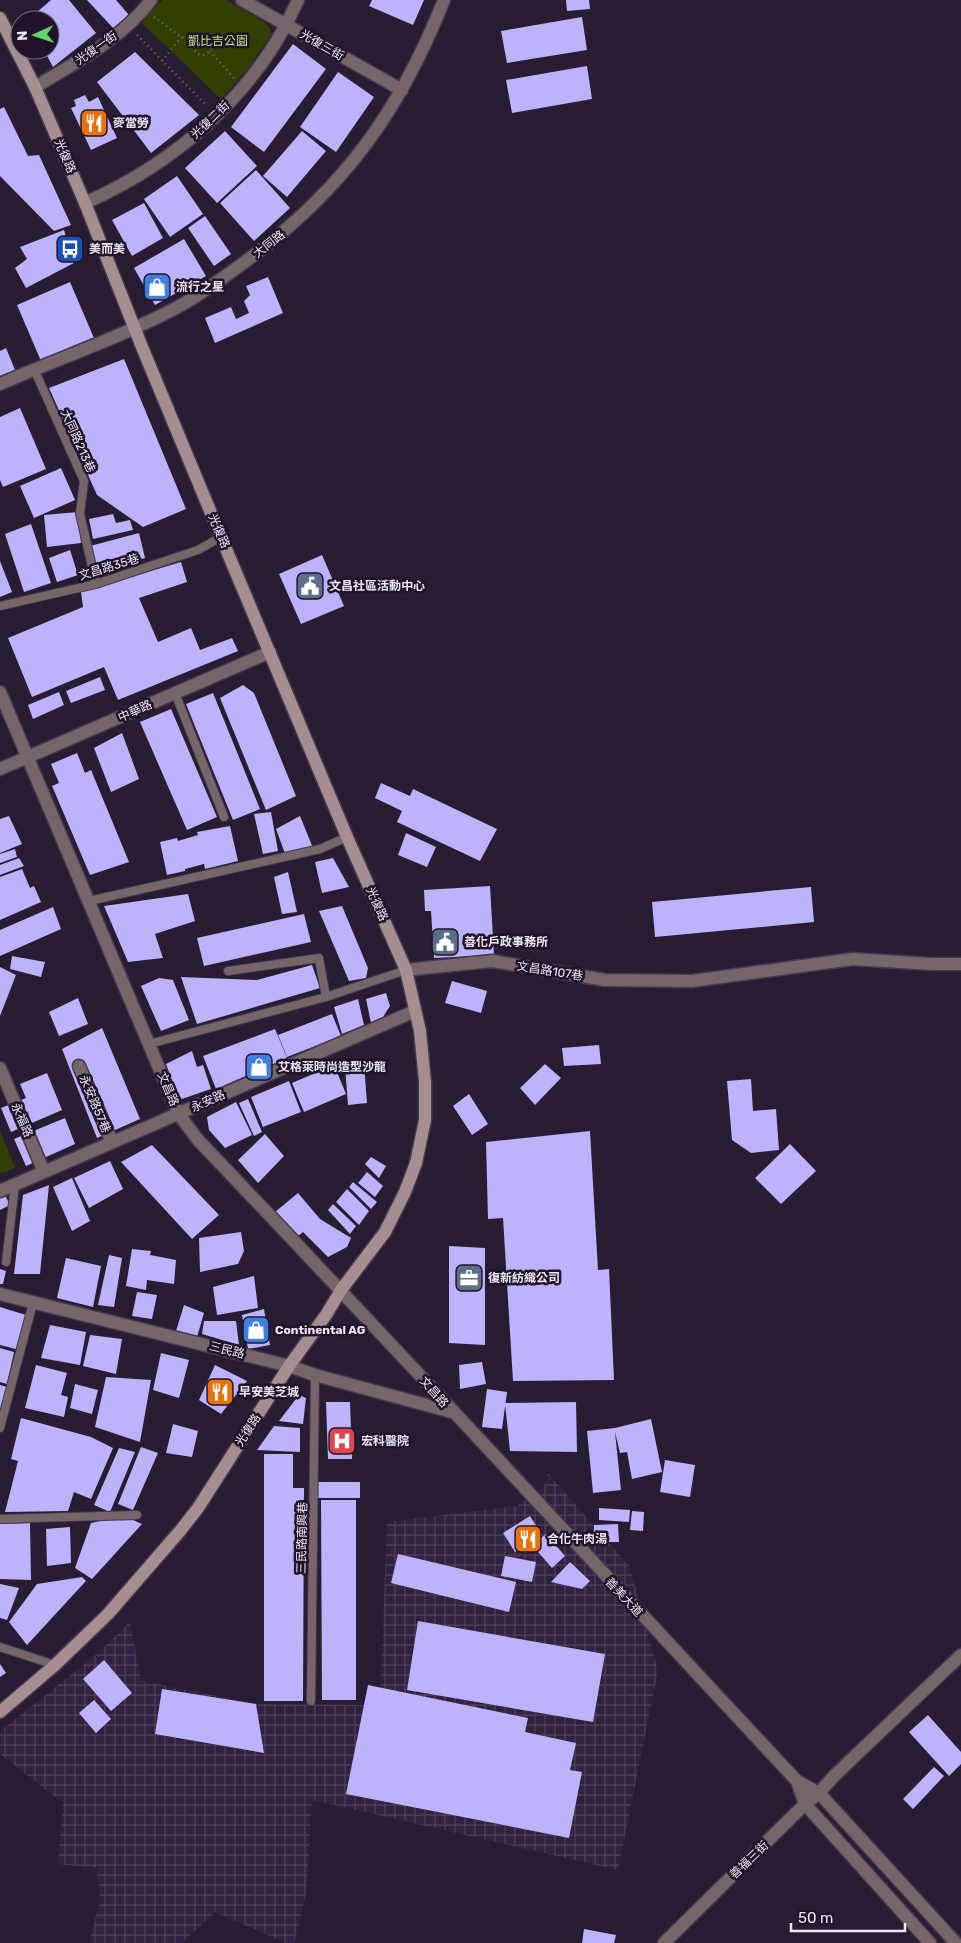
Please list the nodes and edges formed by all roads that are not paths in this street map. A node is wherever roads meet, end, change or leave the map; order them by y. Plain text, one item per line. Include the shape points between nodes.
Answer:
1 (242, 0) edge
2 (298, 0) edge
3 (444, 0) edge
4 (147, 5) edge
5 (0, 18) edge
6 (288, 25) junction
7 (35, 87) junction
8 (402, 90) junction
9 (84, 203) junction
10 (135, 328) junction
11 (34, 369) junction
12 (0, 384) edge
13 (222, 537) junction
14 (96, 584) junction
15 (0, 606) edge
16 (270, 652) junction
17 (0, 692) edge
18 (175, 693) junction
19 (28, 758) junction
20 (0, 770) edge
21 (224, 817) dead end
22 (347, 837) junction
23 (89, 901) junction
24 (961, 964) edge
25 (406, 970) junction
26 (228, 972) dead end
27 (326, 997) junction
28 (415, 1011) junction
29 (149, 1044) junction
30 (79, 1066) dead end
31 (0, 1068) edge
32 (178, 1114) junction
33 (112, 1142) junction
34 (44, 1172) junction
35 (15, 1185) junction
36 (0, 1191) edge
37 (6, 1262) dead end
38 (341, 1290) junction
39 (0, 1294) edge
40 (33, 1303) junction
41 (289, 1366) junction
42 (315, 1375) junction
43 (452, 1412) junction
44 (0, 1428) edge
45 (137, 1515) dead end
46 (0, 1519) edge
47 (0, 1647) edge
48 (961, 1654) edge
49 (55, 1665) junction
50 (312, 1701) dead end
51 (0, 1712) edge
52 (797, 1781) junction
53 (819, 1793) junction
54 (806, 1804) junction
55 (664, 1943) edge
56 (930, 1943) edge
57 (956, 1943) edge

1 - 6 street, 光復三街
2 - 6 street, 光復二街
3 - 8 street, 大同路
4 - 7 street, 光復一街 via 91,52
5 - 7 main road, 光復路
6 - 8 street, 光復三街
6 - 9 street, 光復二街 via 261,66 202,130 166,158 114,190
7 - 9 main road, 光復路
8 - 10 street, 大同路 via 358,157 291,227 209,288
9 - 10 main road, 光復路
10 - 11 street, 大同路
10 - 13 main road, 光復路
11 - 12 street, 大同路
11 - 14 lane, 大同路213巷 via 84,481 80,514
13 - 14 lane, 文昌路35巷 via 198,550
13 - 16 main road, 光復路
14 - 15 lane, 文昌路35巷
16 - 18 street, 中華路
16 - 22 main road, 光復路
17 - 19 street, 文昌路
18 - 19 street, 中華路
18 - 21 lane
19 - 20 street, 中華路
19 - 23 street, 文昌路
22 - 23 lane via 320,849
22 - 25 main road, 光復路
23 - 29 street, 文昌路
24 - 25 street, 文昌路107巷 via 853,959 692,981 605,980 492,961
25 - 27 lane, 文昌路107巷
25 - 28 main road, 光復路
26 - 27 lane via 320,958
27 - 29 lane, 文昌路107巷
28 - 32 street, 永安路
28 - 38 main road, 光復路 via 425,1082 425,1120 416,1163 385,1232
29 - 32 street, 文昌路
30 - 33 street, 永安路57巷
31 - 34 street, 永福路
32 - 33 street, 永安路
32 - 38 street, 文昌路 via 198,1140
33 - 34 street, 永安路
34 - 35 street, 永安路
35 - 36 street, 永安路
35 - 37 lane
38 - 41 main road, 光復路
38 - 43 street, 文昌路
39 - 40 street, 三民路
40 - 41 street, 三民路
40 - 44 lane
41 - 42 street, 三民路
41 - 49 main road, 光復路 via 180,1531 108,1614
42 - 43 street, 三民路
42 - 50 lane, 三民路南興巷
43 - 52 street, 善美大道
45 - 46 lane
47 - 49 lane
48 - 53 street, 善福三街
49 - 51 main road, 光復路
52 - 53 street, 善美大道
52 - 54 street, 善美大道
53 - 54 street, 善福三街
53 - 57 street, 善美大道
54 - 55 street, 善福三街
54 - 56 street, 善美大道

